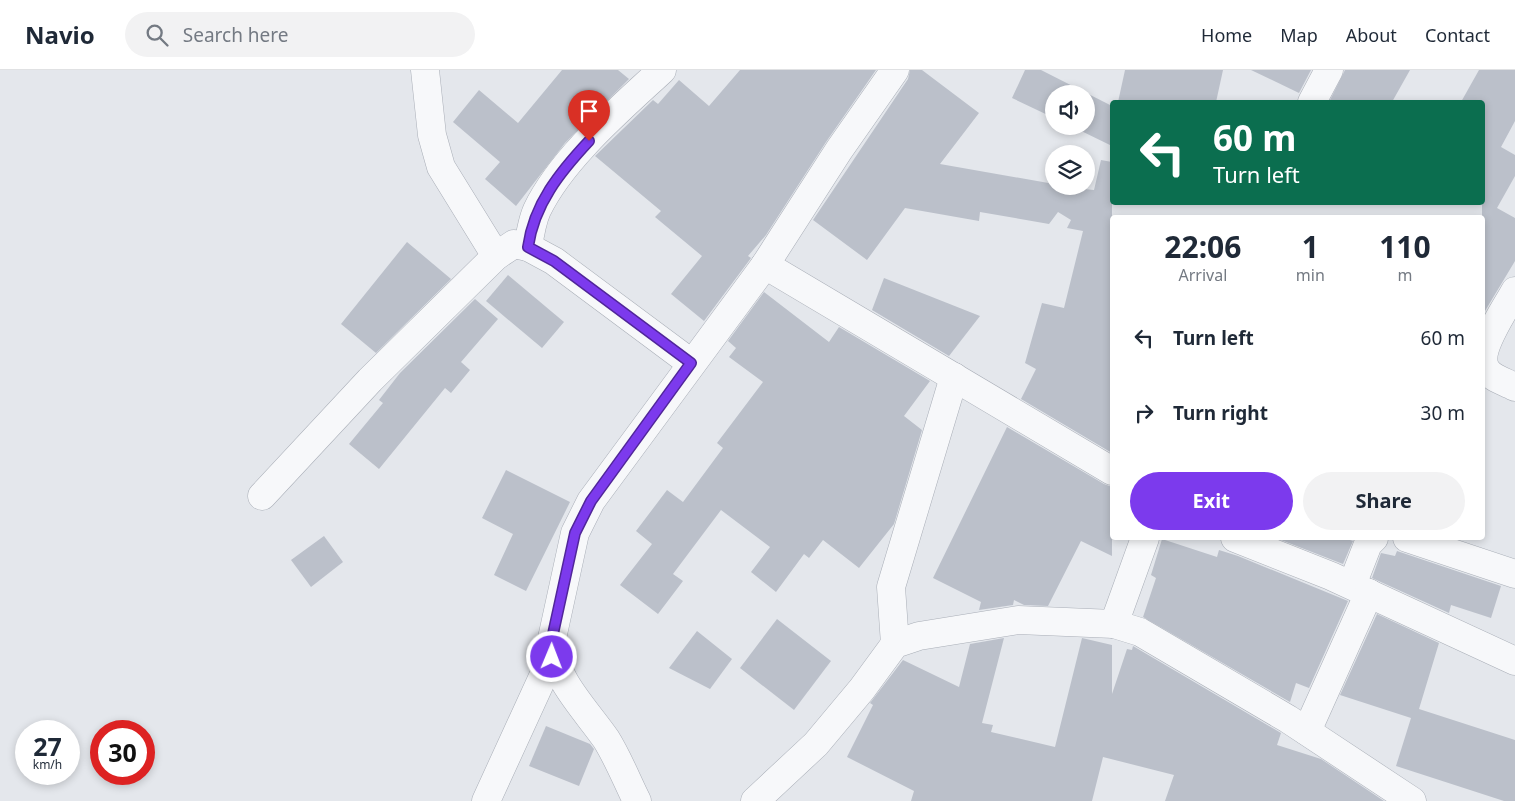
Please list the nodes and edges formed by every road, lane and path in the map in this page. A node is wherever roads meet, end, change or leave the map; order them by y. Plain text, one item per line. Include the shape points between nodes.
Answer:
1 (425, 70) edge
2 (662, 70) edge
3 (895, 70) edge
4 (1329, 70) edge
5 (1313, 100) edge
6 (528, 247) junction
7 (496, 256) junction
8 (765, 265) junction
9 (1515, 291) edge
10 (1485, 348) edge
11 (691, 363) junction
12 (1485, 368) edge
13 (954, 377) junction
14 (1515, 387) edge
15 (1110, 470) edge
16 (262, 496) dead end
17 (1143, 540) edge
18 (1240, 540) edge
19 (1372, 540) edge
20 (1413, 540) edge
21 (1515, 574) edge
22 (1360, 589) junction
23 (1114, 624) junction
24 (896, 644) junction
25 (552, 657) junction
26 (1515, 661) edge
27 (1307, 731) junction
28 (486, 801) edge
29 (637, 801) edge
30 (754, 801) edge
31 (1412, 801) edge

1 - 7 street via 432,135 441,167
2 - 6 street via 565,167 538,209
3 - 8 street
4 - 5 street
6 - 7 street via 514,244
6 - 11 street via 554,261
7 - 16 street via 370,380
8 - 11 street
8 - 13 street
9 - 10 street
11 - 25 street via 591,501 575,533 551,643
12 - 14 street
13 - 15 street
13 - 24 street via 891,587
17 - 23 street
18 - 22 street
19 - 22 street via 1368,544
20 - 21 street
22 - 26 street
22 - 27 street
23 - 24 street via 1018,620 919,636
23 - 27 street via 1140,632
24 - 30 street via 816,744
25 - 28 street
25 - 29 street via 567,685 607,741
27 - 31 street

